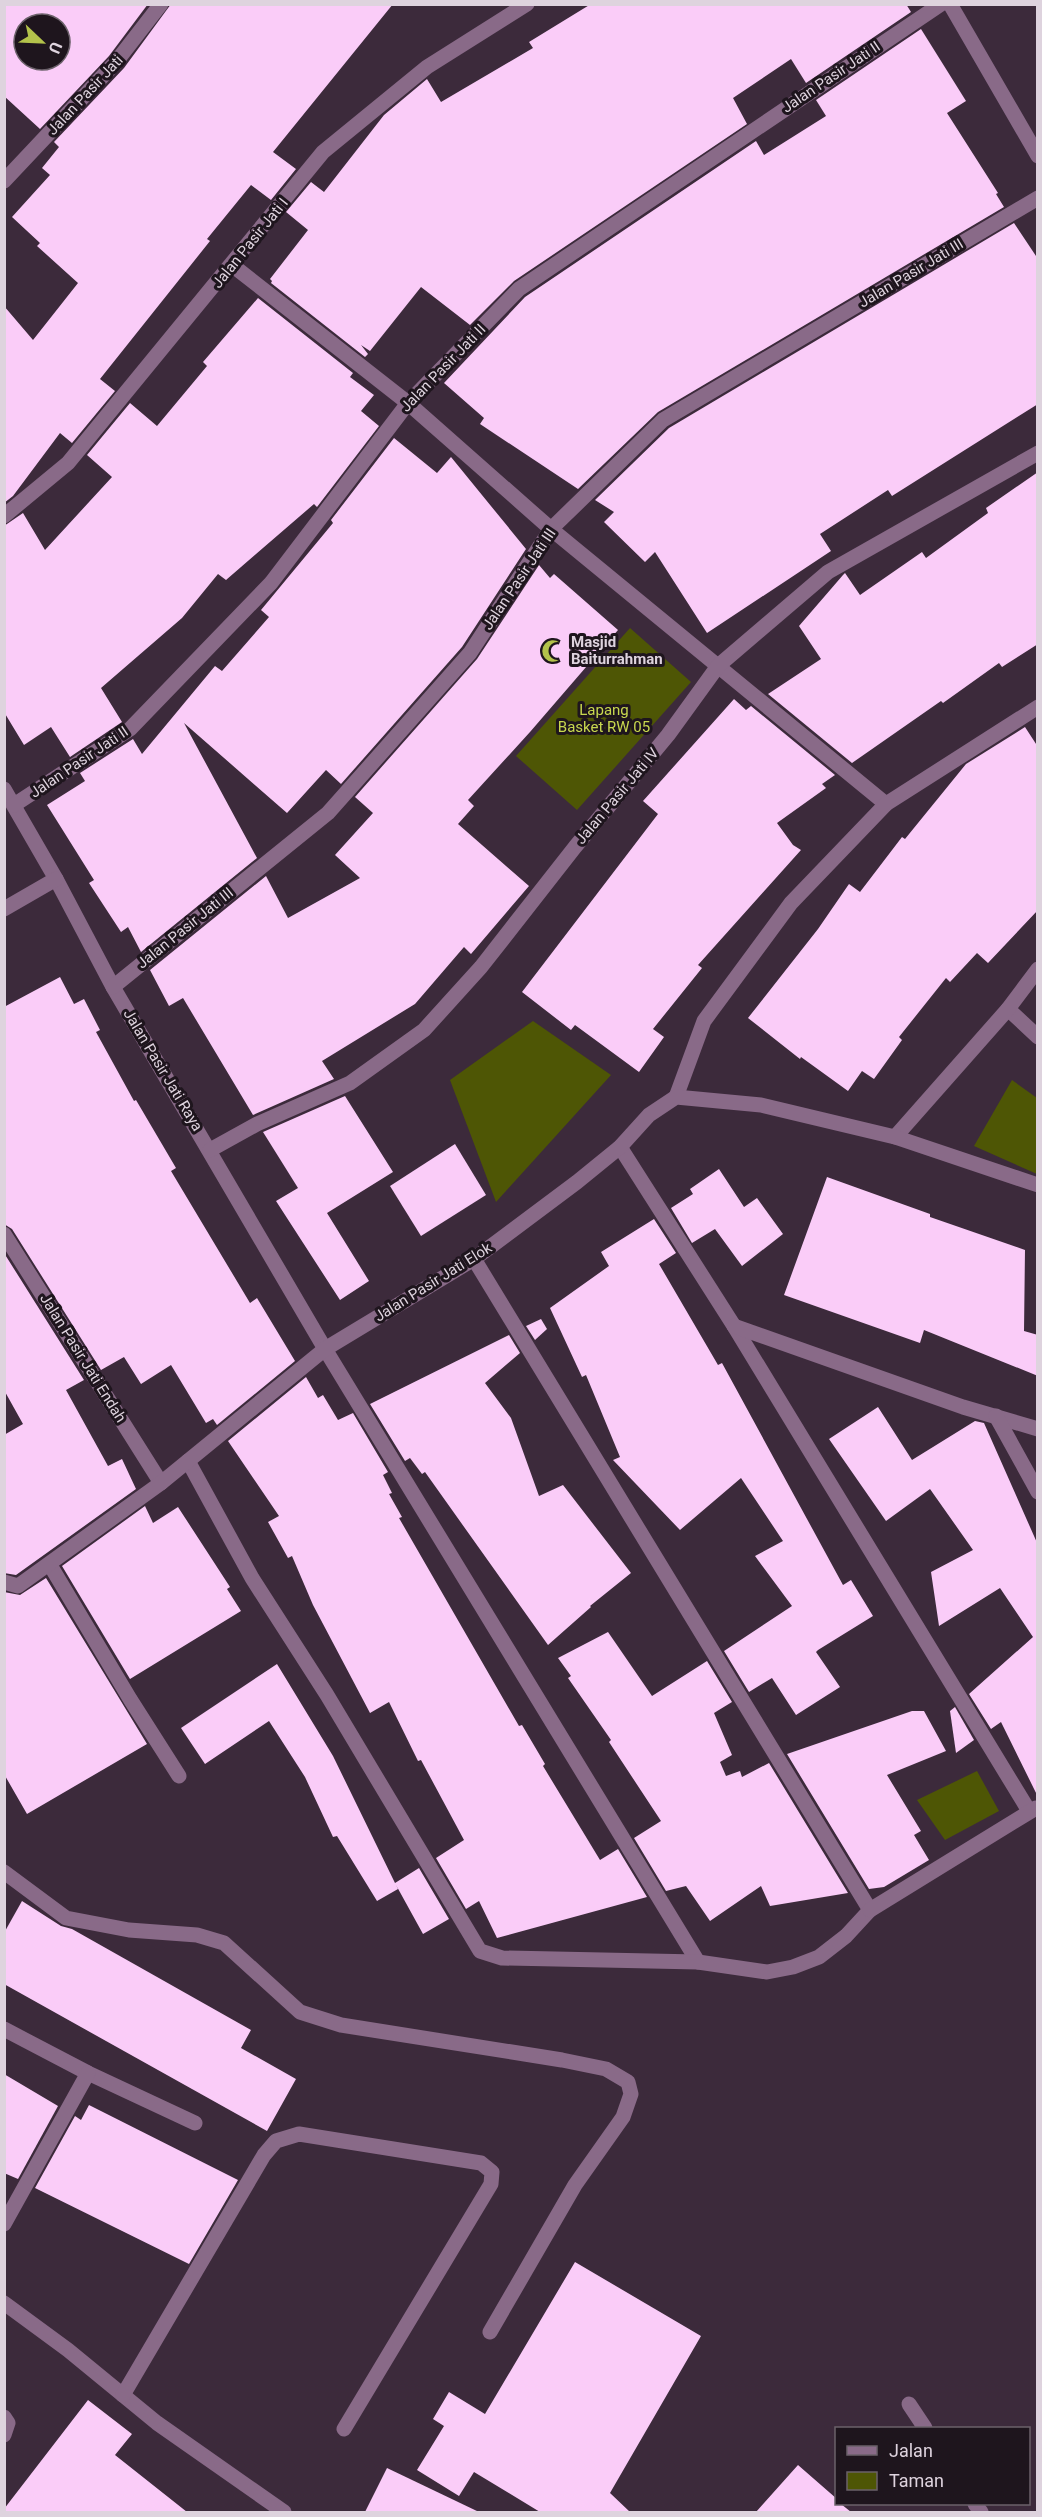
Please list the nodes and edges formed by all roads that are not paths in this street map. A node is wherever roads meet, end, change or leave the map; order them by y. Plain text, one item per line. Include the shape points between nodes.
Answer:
1 (161, 4) edge
2 (527, 4) edge
3 (941, 4) edge
4 (950, 4) edge
5 (1038, 156) edge
6 (4, 181) edge
7 (1038, 198) edge
8 (232, 265) junction
9 (408, 403) junction
10 (1038, 453) edge
11 (4, 516) edge
12 (551, 529) junction
13 (718, 666) junction
14 (1038, 707) edge
15 (4, 789) edge
16 (886, 804) junction
17 (14, 805) junction
18 (56, 879) junction
19 (4, 909) edge
20 (1038, 969) edge
21 (113, 987) junction
22 (1008, 1009) junction
23 (1038, 1036) edge
24 (676, 1098) junction
25 (895, 1137) junction
26 (620, 1147) junction
27 (210, 1150) junction
28 (1038, 1185) edge
29 (4, 1234) edge
30 (474, 1259) junction
31 (734, 1326) junction
32 (325, 1349) junction
33 (996, 1416) junction
34 (1038, 1429) edge
35 (188, 1461) junction
36 (161, 1483) junction
37 (1038, 1492) edge
38 (50, 1565) junction
39 (4, 1582) edge
40 (179, 1776) dead end
41 (1033, 1809) edge
42 (4, 1872) edge
43 (870, 1910) junction
44 (698, 1962) junction
45 (4, 2029) edge
46 (88, 2073) junction
47 (195, 2123) dead end
48 (4, 2224) edge
49 (4, 2304) edge
50 (490, 2332) dead end
51 (123, 2395) junction
52 (909, 2404) dead end
53 (4, 2417) edge
54 (924, 2427) edge
55 (344, 2429) dead end
56 (4, 2435) edge
57 (284, 2512) edge

1 - 6 street, Jalan Pasir Jati via 116,62
2 - 8 street, Jalan Pasir Jati I via 427,67 323,152
3 - 9 street, Jalan Pasir Jati II via 519,289
4 - 5 street
7 - 12 street, Jalan Pasir Jati III via 663,420
8 - 9 street
8 - 11 street, Jalan Pasir Jati I via 68,463
9 - 12 street
9 - 17 street, Jalan Pasir Jati II via 271,584 130,729
10 - 13 street, Jalan Pasir Jati IV via 828,572
12 - 13 street
12 - 21 street, Jalan Pasir Jati III via 470,654 328,813
13 - 16 street
13 - 27 street, Jalan Pasir Jati IV via 668,735 481,968 424,1030 350,1083 257,1124
14 - 16 street
15 - 17 street, Jalan Pasir Jati Raya
16 - 24 street via 791,903 704,1021
17 - 18 street, Jalan Pasir Jati Raya
18 - 19 street
18 - 21 street, Jalan Pasir Jati Raya
20 - 22 street
21 - 27 street, Jalan Pasir Jati Raya
22 - 23 street
22 - 25 street
24 - 25 street via 761,1105
24 - 26 street, Jalan Pasir Jati Elok via 649,1115
25 - 28 street
26 - 30 street, Jalan Pasir Jati Elok
26 - 31 street
27 - 32 street, Jalan Pasir Jati Raya
29 - 36 street, Jalan Pasir Jati Endah
30 - 32 street, Jalan Pasir Jati Elok
30 - 43 street
31 - 33 street
31 - 41 street
32 - 35 street, Jalan Pasir Jati Elok
32 - 44 street, Jalan Pasir Jati Raya
33 - 34 street
33 - 37 street
35 - 36 street, Jalan Pasir Jati Elok
35 - 44 street via 252,1578 480,1951 502,1958
36 - 38 street, Jalan Pasir Jati Elok
38 - 39 street, Jalan Pasir Jati Elok via 18,1586
38 - 40 street
41 - 43 street
42 - 50 street via 66,1918 129,1930 197,1935 224,1944 300,2012 318,2019 562,2060 606,2069 628,2082 631,2094 623,2117 574,2186
43 - 44 street via 819,1957 793,1967 768,1972
45 - 46 street
46 - 47 street
46 - 48 street
49 - 51 street
51 - 55 street via 264,2155 276,2141 299,2134 481,2163 492,2172 490,2184
51 - 57 street
52 - 54 street
53 - 56 street via 8,2423

